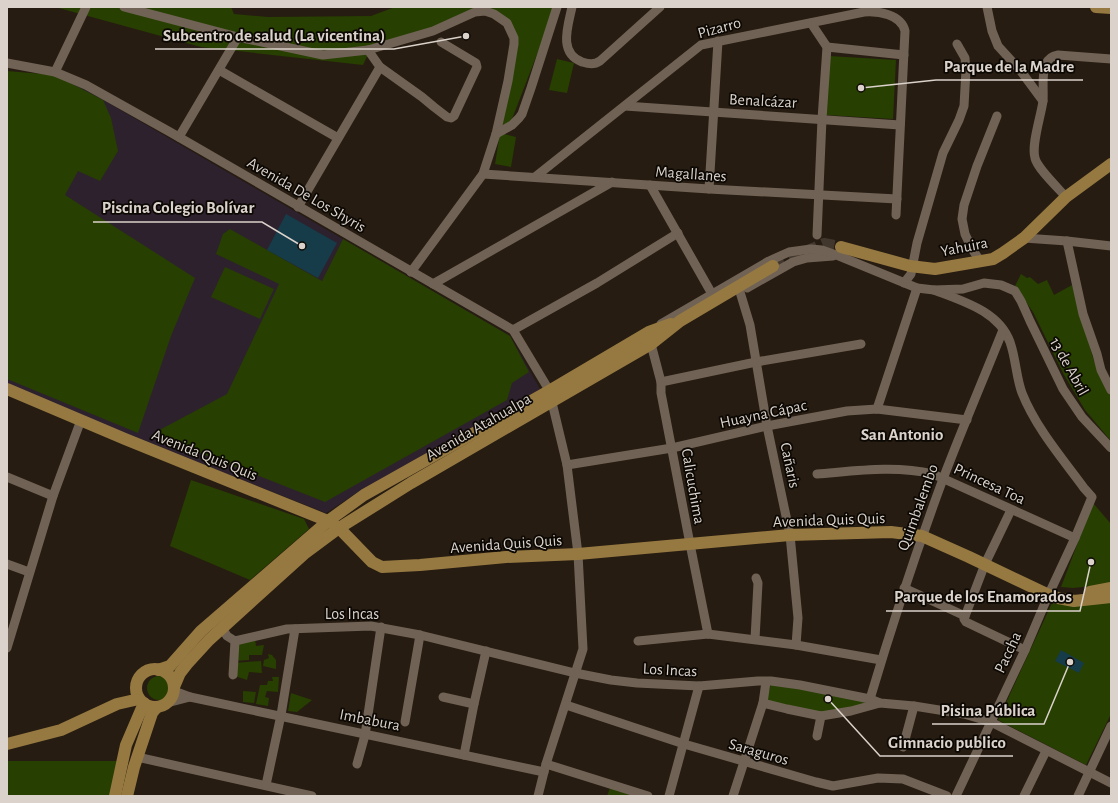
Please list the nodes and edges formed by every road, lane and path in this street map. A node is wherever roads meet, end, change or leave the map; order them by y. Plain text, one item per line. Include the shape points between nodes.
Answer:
1 (86, 7) edge
2 (124, 7) edge
3 (556, 7) edge
4 (572, 7) edge
5 (660, 7) edge
6 (987, 7) edge
7 (1096, 7) edge
8 (1111, 8) edge
9 (810, 23) junction
10 (238, 37) junction
11 (718, 41) junction
12 (441, 42) dead end
13 (958, 44) dead end
14 (827, 47) junction
15 (368, 50) junction
16 (904, 55) junction
17 (1111, 59) edge
18 (7, 63) edge
19 (380, 67) junction
20 (218, 70) junction
21 (55, 72) junction
22 (1043, 101) junction
23 (625, 106) junction
24 (714, 113) junction
25 (997, 116) dead end
26 (822, 119) junction
27 (900, 125) junction
28 (496, 134) junction
29 (179, 137) junction
30 (338, 138) junction
31 (1111, 164) edge
32 (483, 174) junction
33 (535, 177) junction
34 (612, 182) junction
35 (650, 185) junction
36 (709, 189) junction
37 (819, 195) junction
38 (1066, 197) junction
39 (897, 199) junction
40 (298, 206) junction
41 (896, 215) dead end
42 (678, 233) junction
43 (818, 235) dead end
44 (1024, 238) junction
45 (1067, 241) junction
46 (1111, 246) edge
47 (840, 252) junction
48 (981, 262) junction
49 (772, 266) tunnel mouth
50 (411, 272) junction
51 (433, 284) junction
52 (904, 284) junction
53 (917, 288) junction
54 (934, 290) junction
55 (1015, 291) joint
56 (740, 292) junction
57 (712, 294) junction
58 (513, 330) junction
59 (1003, 330) junction
60 (652, 338) junction
61 (861, 344) dead end
62 (756, 362) junction
63 (661, 382) junction
64 (7, 389) edge
65 (1111, 390) edge
66 (551, 396) junction
67 (877, 409) junction
68 (81, 420) junction
69 (967, 420) junction
70 (767, 426) junction
71 (672, 448) junction
72 (1111, 448) edge
73 (567, 465) junction
74 (816, 474) dead end
75 (7, 477) edge
76 (943, 478) junction
77 (53, 496) junction
78 (1011, 510) junction
79 (328, 521) junction
80 (339, 528) junction
81 (790, 535) junction
82 (922, 536) junction
83 (1075, 538) junction
84 (690, 544) junction
85 (578, 554) junction
86 (7, 564) edge
87 (985, 564) junction
88 (29, 572) junction
89 (756, 578) dead end
90 (904, 588) junction
91 (1111, 588) edge
92 (1045, 592) junction
93 (1111, 597) edge
94 (964, 618) junction
95 (381, 627) junction
96 (222, 628) junction
97 (295, 629) junction
98 (708, 634) junction
99 (420, 635) junction
100 (755, 640) junction
101 (235, 641) junction
102 (638, 641) dead end
103 (796, 646) junction
104 (7, 648) edge
105 (1025, 650) junction
106 (486, 651) junction
107 (882, 660) junction
108 (158, 670) junction
109 (575, 673) junction
110 (233, 675) dead end
111 (766, 682) junction
112 (136, 686) junction
113 (699, 686) junction
114 (174, 689) junction
115 (190, 697) junction
116 (443, 697) dead end
117 (870, 699) junction
118 (142, 701) junction
119 (763, 703) junction
120 (880, 703) junction
121 (117, 704) junction
122 (474, 704) junction
123 (162, 705) junction
124 (566, 705) junction
125 (914, 706) junction
126 (281, 715) junction
127 (821, 716) junction
128 (405, 722) dead end
129 (991, 722) junction
130 (1111, 726) edge
131 (365, 735) junction
132 (817, 736) dead end
133 (8, 744) edge
134 (684, 744) junction
135 (903, 747) dead end
136 (1046, 751) junction
137 (464, 755) junction
138 (137, 757) junction
139 (744, 762) junction
140 (357, 764) dead end
141 (545, 768) junction
142 (1088, 772) junction
143 (1110, 781) edge
144 (266, 785) junction
145 (115, 796) edge
146 (127, 796) edge
147 (312, 796) edge
148 (538, 796) edge
149 (648, 796) edge
150 (669, 796) edge
151 (733, 796) edge
152 (947, 796) edge
153 (956, 796) edge
154 (1024, 796) edge
155 (1078, 796) edge

1 - 21 street
2 - 10 street
3 - 28 street via 522,114 512,125
4 - 5 street via 566,46 580,61 594,64
6 - 22 street via 993,36 998,46
7 - 8 main road
9 - 11 street, Pizarro
9 - 14 street
9 - 16 street, Pizarro via 869,12 894,17 904,27
10 - 15 street via 323,55
10 - 20 street
11 - 23 street, Pizarro via 696,48
11 - 24 street
12 - 19 street via 476,63 477,67 451,118
13 - 52 street via 965,58 964,106 944,153 917,243 911,274
14 - 16 street
14 - 26 street
15 - 19 street
15 - 28 street via 433,32 475,12 485,11 503,19 510,29 514,44
16 - 27 street, Pizarro
17 - 22 street via 1062,55 1052,57 1047,61 1045,68
18 - 21 street, Avenida De Los Shyris
19 - 30 street
20 - 29 street
20 - 30 street
21 - 29 street, Avenida De Los Shyris via 86,85
22 - 38 street via 1035,160
23 - 24 street, Benalcázar
23 - 33 street, Pizarro
24 - 26 street, Benalcázar
24 - 36 street
25 - 48 street via 977,166 962,219 965,234
26 - 27 street, Benalcázar
26 - 37 street
27 - 39 street, Pizarro
28 - 32 street
29 - 40 street, Avenida De Los Shyris
30 - 40 street
31 - 38 main road, Yahuira
32 - 33 street, Magallanes
32 - 50 street
33 - 34 street, Magallanes
34 - 35 street, Magallanes
34 - 51 street
35 - 36 street, Magallanes
35 - 42 street
36 - 37 street, Magallanes
37 - 39 street, Magallanes
37 - 43 street
38 - 44 main road, Yahuira
39 - 41 street, Pizarro
40 - 50 street, Avenida De Los Shyris
42 - 57 street
42 - 58 street via 597,283
44 - 45 street
44 - 48 main road, Yahuira via 993,259
45 - 46 street
45 - 65 street via 1083,314 1101,370
47 - 48 main road, Yahuira via 935,269
47 - 52 street, Avenida Atahualpa
47 - 56 street, Avenida Atahualpa via 793,262
47 - 57 street, Avenida Atahualpa via 816,249 789,252
49 - 60 main road
50 - 51 street, Avenida De Los Shyris
51 - 58 street, Avenida De Los Shyris
52 - 53 street, Avenida Atahualpa
53 - 54 street, Avenida Atahualpa
53 - 67 street
54 - 55 street, Avenida Atahualpa via 963,289 984,283 1001,285
54 - 59 street via 975,306
55 - 72 street, 13 de Abril via 1063,388 1082,417
56 - 60 street, Avenida Atahualpa
56 - 62 street, Cañaris via 749,319
57 - 60 street, Avenida Atahualpa
58 - 66 street, Avenida De Los Shyris
59 - 69 street, Quimbalembo
59 - 83 street, Paccha via 1010,342 1022,393 1038,425 1092,497
60 - 63 street, Calicuchima
60 - 66 main road, Avenida Atahualpa
61 - 62 street
62 - 63 street
62 - 70 street, Cañaris
63 - 71 street, Calicuchima
64 - 68 main road, Avenida Quis Quis
66 - 73 street, Avenida De Los Shyris
66 - 79 main road, Avenida Atahualpa via 364,495
66 - 80 main road, Avenida Atahualpa
67 - 69 street, Huayna Cápac
67 - 70 street, Huayna Cápac via 847,411
68 - 77 street
68 - 79 main road, Avenida Quis Quis
69 - 76 street, Quimbalembo
70 - 71 street, Huayna Cápac
70 - 81 street, Cañaris
71 - 73 street, Huayna Cápac
71 - 84 street, Calicuchima
73 - 85 street, Avenida De Los Shyris
74 - 76 street, Princesa Toa via 899,469 922,471
75 - 77 street
76 - 78 street, Princesa Toa
76 - 82 street, Quimbalembo
77 - 88 street
78 - 83 street, Princesa Toa
78 - 87 street
79 - 80 main road, Avenida Quis Quis
79 - 108 main road, Avenida Atahualpa via 202,631 170,666
80 - 85 main road, Avenida Quis Quis via 372,562 382,567
80 - 96 main road, Avenida Atahualpa via 304,554
81 - 82 main road, Avenida Quis Quis via 891,532
81 - 84 main road, Avenida Quis Quis
81 - 103 street, Cañaris via 798,618
82 - 87 main road, Avenida Quis Quis
82 - 90 street, Quimbalembo
83 - 92 street, Paccha
84 - 85 main road, Avenida Quis Quis
84 - 98 street, Calicuchima
85 - 109 street, Avenida De Los Shyris via 583,650
86 - 88 street
87 - 92 main road, Avenida Quis Quis
87 - 94 street
88 - 104 street
89 - 100 street via 758,583
90 - 94 street
90 - 107 street, Quimbalembo
91 - 92 main road, Avenida Quis Quis via 1079,593
92 - 93 main road, Avenida Quis Quis via 1074,601
92 - 105 street, Paccha
94 - 105 street via 966,622
95 - 97 street, Los Incas
95 - 99 street, Los Incas
95 - 131 street
96 - 101 street via 227,636
96 - 114 main road, Avenida Atahualpa via 187,664
97 - 101 street, Los Incas
97 - 126 street
98 - 100 street
98 - 102 street
99 - 106 street, Los Incas
99 - 128 street
100 - 103 street
101 - 110 street
103 - 107 street
105 - 129 street, Paccha
106 - 109 street, Los Incas
106 - 122 street
107 - 117 street, Quimbalembo
108 - 112 main road via 141,675
108 - 114 main road via 169,676
109 - 113 street, Los Incas via 621,681
109 - 124 street, Avenida De Los Shyris
111 - 113 street, Los Incas
111 - 117 street, Los Incas via 800,685
111 - 119 street
112 - 118 main road
112 - 121 main road
113 - 134 street
114 - 115 street, Imbabura
114 - 123 main road via 171,699
115 - 123 street, Imbabura
115 - 126 street, Imbabura
116 - 122 street
117 - 120 street, Los Incas
118 - 121 main road
118 - 123 main road via 152,707
118 - 145 main road via 126,745
119 - 127 street
119 - 139 street
120 - 125 street, Los Incas
120 - 127 street
121 - 133 main road via 61,730
122 - 137 street
123 - 138 main road via 152,713
124 - 134 street, Saraguros
124 - 141 street, Avenida De Los Shyris
125 - 129 street, Los Incas via 964,714
125 - 135 street
126 - 131 street, Imbabura
126 - 144 street
127 - 132 street
129 - 136 street, Los Incas
129 - 153 street, Paccha
130 - 142 street
131 - 137 street, Imbabura
131 - 140 street
134 - 139 street, Saraguros
134 - 150 street
136 - 142 street, Los Incas
136 - 154 street
137 - 141 street, Imbabura
138 - 144 street
138 - 146 main road
139 - 151 street
139 - 152 street, Saraguros via 833,786 878,778 904,779
141 - 148 street, Avenida De Los Shyris
141 - 149 street, Imbabura
142 - 143 street, Los Incas
142 - 155 street
144 - 147 street

